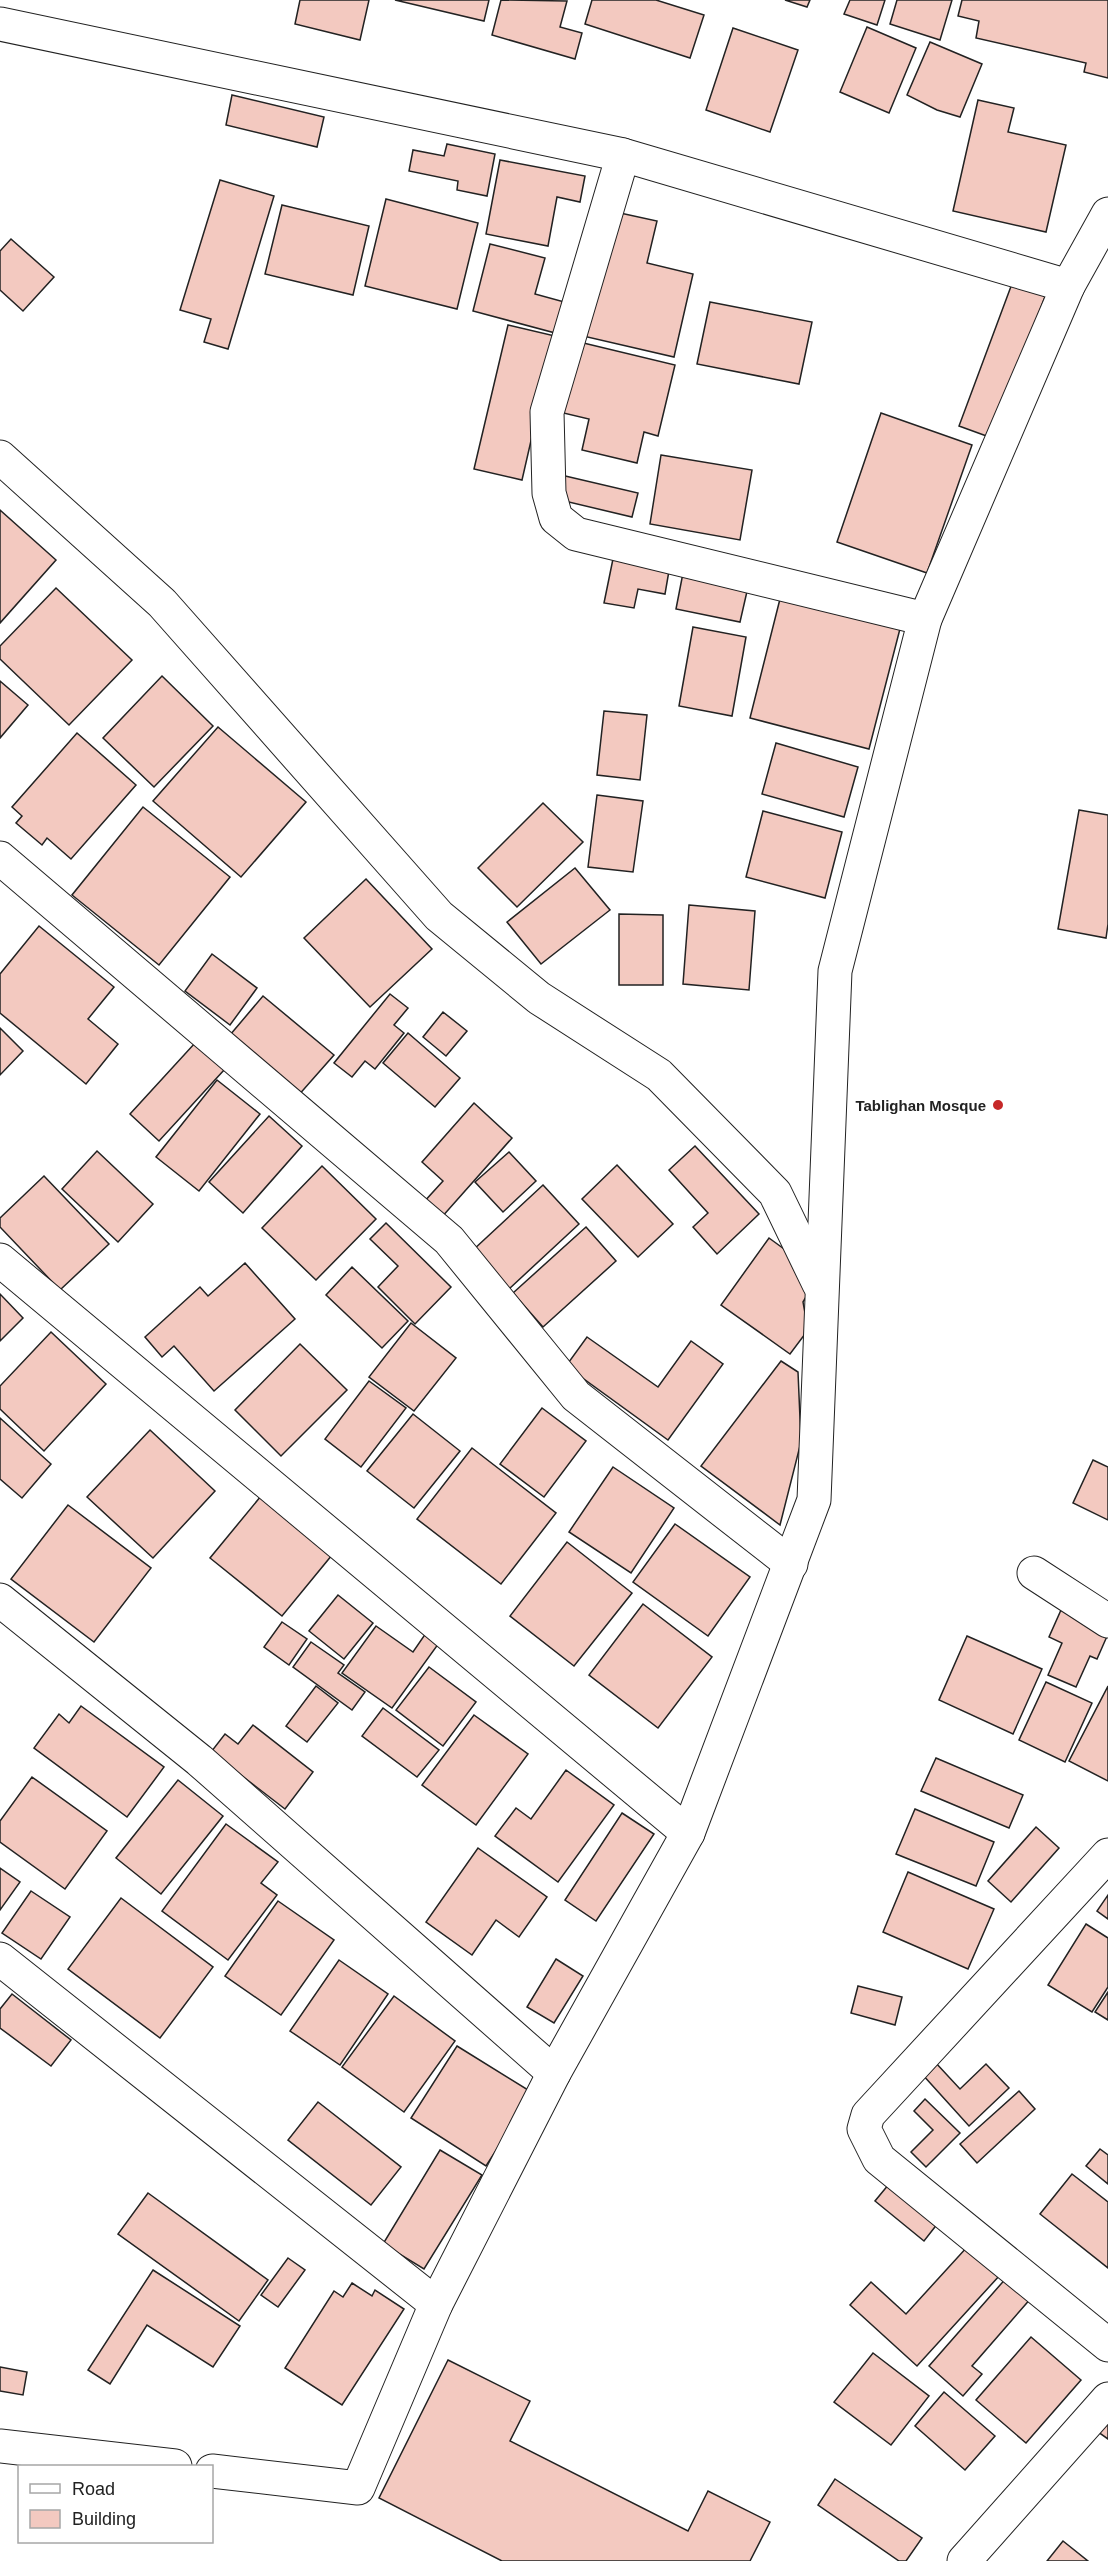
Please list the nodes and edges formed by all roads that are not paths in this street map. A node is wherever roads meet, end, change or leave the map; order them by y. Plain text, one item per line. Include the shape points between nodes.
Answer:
1 (0, 24) edge
2 (623, 155) junction
3 (1108, 214) edge
4 (1068, 286) junction
5 (0, 457) edge
6 (925, 619) junction
7 (0, 858) edge
8 (0, 1260) edge
9 (822, 1289) junction
10 (791, 1564) junction
11 (1034, 1573) dead end
12 (0, 1600) edge
13 (1108, 1621) edge
14 (688, 1833) junction
15 (1108, 1856) edge
16 (0, 1959) edge
17 (554, 2073) junction
18 (436, 2304) junction
19 (1108, 2345) edge
20 (1108, 2399) edge
21 (0, 2446) edge
22 (166, 2465) edge
23 (213, 2471) edge
24 (964, 2561) edge

1 - 2 street
2 - 4 street
2 - 6 street via 547,412 549,493 556,518 576,534
3 - 4 street
4 - 6 street
5 - 9 street via 162,603 439,916 539,998 659,1075 775,1193
6 - 9 street via 835,971
7 - 10 street via 449,1240 576,1396
8 - 14 street
9 - 10 street via 814,1500
10 - 14 street
11 - 13 street
12 - 17 street via 199,1760
14 - 17 street
15 - 19 street via 868,2115 864,2129 879,2159
16 - 18 street
17 - 18 street
18 - 23 street via 358,2488
20 - 24 street
21 - 22 street

